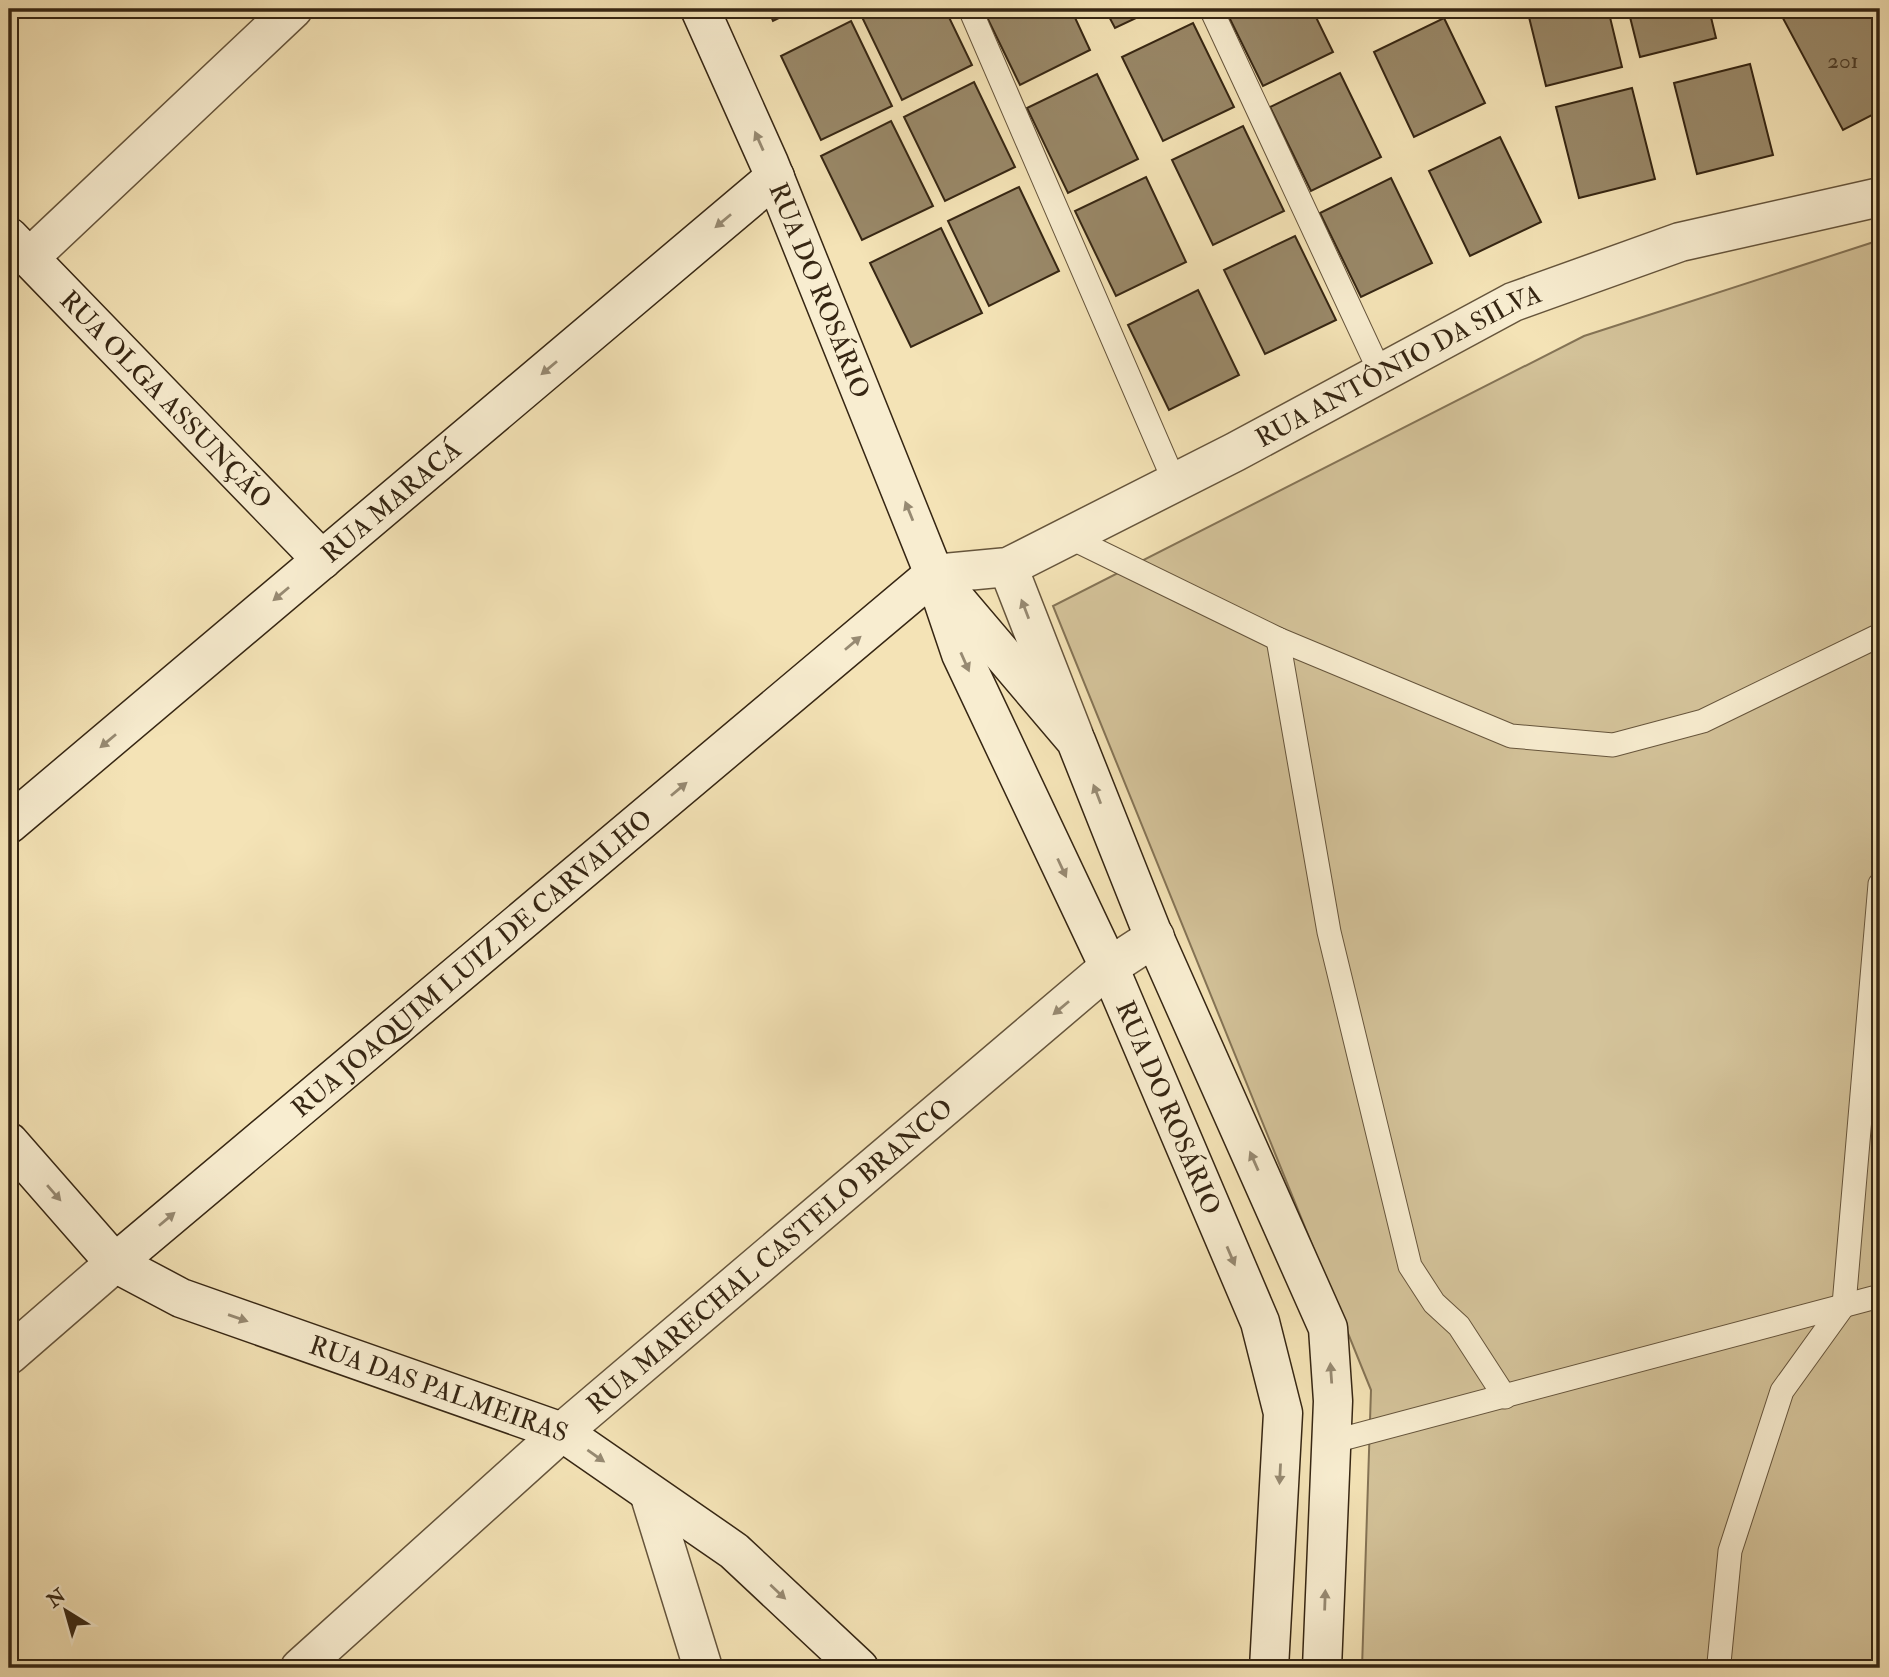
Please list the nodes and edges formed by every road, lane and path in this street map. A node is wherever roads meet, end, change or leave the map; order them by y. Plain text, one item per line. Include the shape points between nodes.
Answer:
1 (293, 9) edge
2 (701, 9) edge
3 (970, 9) edge
4 (1211, 9) edge
5 (775, 177) junction
6 (1880, 197) edge
7 (19, 248) edge
8 (1380, 372) junction
9 (1175, 483) junction
10 (1069, 537) junction
11 (322, 559) junction
12 (1008, 567) junction
13 (934, 575) junction
14 (1880, 635) edge
15 (1278, 639) junction
16 (1076, 741) junction
17 (9, 824) edge
18 (1880, 884) edge
19 (1155, 937) junction
20 (1109, 967) junction
21 (9, 1142) edge
22 (115, 1263) junction
23 (1880, 1296) edge
24 (1844, 1305) junction
25 (9, 1355) edge
26 (1505, 1397) junction
27 (562, 1433) junction
28 (1331, 1442) junction
29 (649, 1493) junction
30 (300, 1668) edge
31 (704, 1668) edge
32 (859, 1668) edge
33 (1269, 1668) edge
34 (1322, 1668) edge
35 (1721, 1668) edge

1 - 7 street
5 -> 2 street, RUA DO ROSÁRIO
3 - 9 lane
4 - 8 lane
5 -> 11 street, RUA MARACÁ
13 -> 5 street, RUA DO ROSÁRIO
6 - 8 street, RUA ANTÔNIO DA SILVA via 1680,242 1513,302
7 - 11 street, RUA OLGA ASSUNÇÃO
8 - 9 street, RUA ANTÔNIO DA SILVA
9 - 10 street, RUA ANTÔNIO DA SILVA
10 - 12 street, RUA ANTÔNIO DA SILVA
10 - 15 lane
11 -> 17 street, RUA MARACÁ
12 - 13 street, RUA ANTÔNIO DA SILVA
16 -> 12 street, RUA DO ROSÁRIO
13 - 16 street, RUA DO ROSÁRIO
13 -> 20 street, RUA DO ROSÁRIO via 961,654
22 -> 13 street, RUA JOAQUIM LUIZ DE CARVALHO
14 - 15 lane via 1703,722 1613,745 1511,736
15 - 26 lane via 1329,932 1410,1266 1434,1303 1459,1326
19 -> 16 street, RUA DO ROSÁRIO
18 - 24 lane
19 - 20 street, RUA MARECHAL CASTELO BRANCO
28 -> 19 street, RUA DO ROSÁRIO via 1328,1328
20 -> 27 street, RUA MARECHAL CASTELO BRANCO
20 -> 33 street, RUA DO ROSÁRIO via 1260,1322 1283,1413
21 -> 22 street, RUA DAS PALMEIRAS
22 - 25 street, RUA JOAQUIM LUIZ DE CARVALHO
22 -> 27 street, RUA DAS PALMEIRAS via 181,1298
23 - 24 lane
24 - 26 lane
24 - 35 lane via 1782,1391 1730,1551
26 - 28 lane
27 -> 29 street, RUA DAS PALMEIRAS
27 - 30 street, RUA MARECHAL CASTELO BRANCO
34 -> 28 street, RUA DO ROSÁRIO
29 - 31 street
29 -> 32 street, RUA DAS PALMEIRAS via 734,1551

